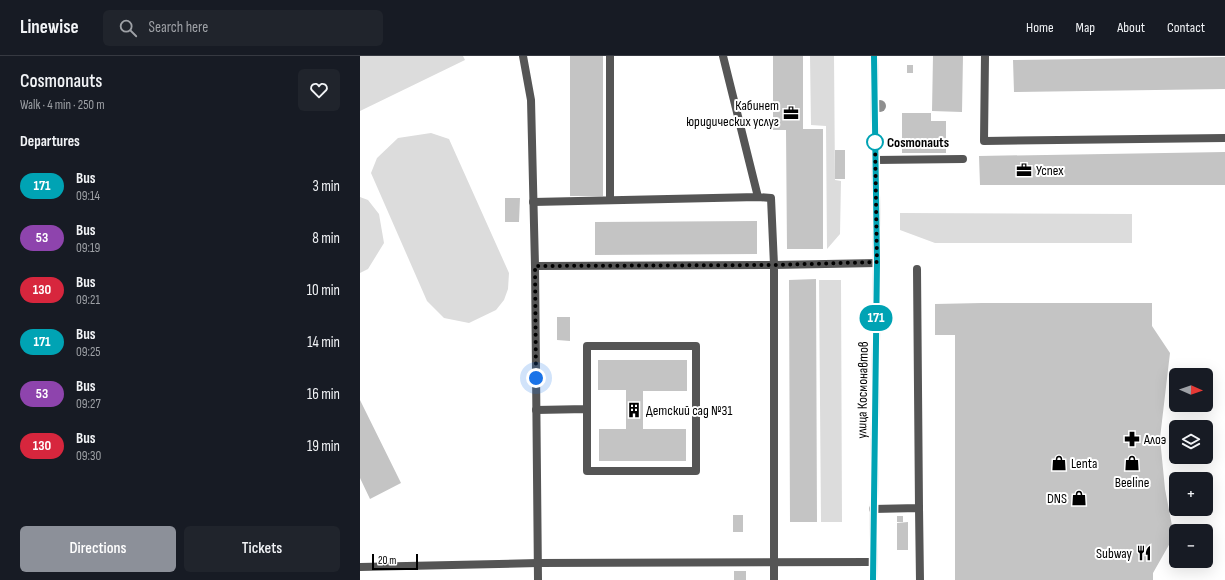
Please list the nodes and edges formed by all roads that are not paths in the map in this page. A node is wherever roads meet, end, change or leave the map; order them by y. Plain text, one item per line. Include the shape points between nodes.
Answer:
1 (523, 56) edge
2 (610, 56) edge
3 (723, 56) edge
4 (874, 56) edge
5 (985, 56) edge
6 (1225, 138) edge
7 (963, 159) dead end
8 (876, 160) junction
9 (758, 198) junction
10 (610, 200) junction
11 (534, 202) junction
12 (877, 262) junction
13 (774, 265) junction
14 (535, 266) junction
15 (917, 269) dead end
16 (587, 409) junction
17 (536, 410) junction
18 (874, 508) junction
19 (919, 508) junction
20 (872, 562) junction
21 (538, 563) junction
22 (774, 563) junction
23 (360, 567) edge
24 (538, 580) edge
25 (774, 580) edge
26 (873, 580) edge
27 (920, 580) edge

1 - 11 street via 531,100
2 - 10 street
3 - 9 street
4 - 8 street, улица Космонавтов
5 - 6 street via 984,141
7 - 8 street
8 - 12 street, улица Космонавтов
9 - 10 street
9 - 13 street via 771,198
10 - 11 street
11 - 14 street
12 - 13 street
12 - 18 street, улица Космонавтов
13 - 14 street
13 - 22 street
14 - 17 street
15 - 19 street
16 - 16 street via 587,346 696,346 696,471 587,471
16 - 17 street
17 - 21 street
18 - 19 street
18 - 20 street, улица Космонавтов
19 - 27 street
20 - 22 street
20 - 26 street, улица Космонавтов
21 - 22 street
21 - 23 street
21 - 24 street
22 - 25 street

